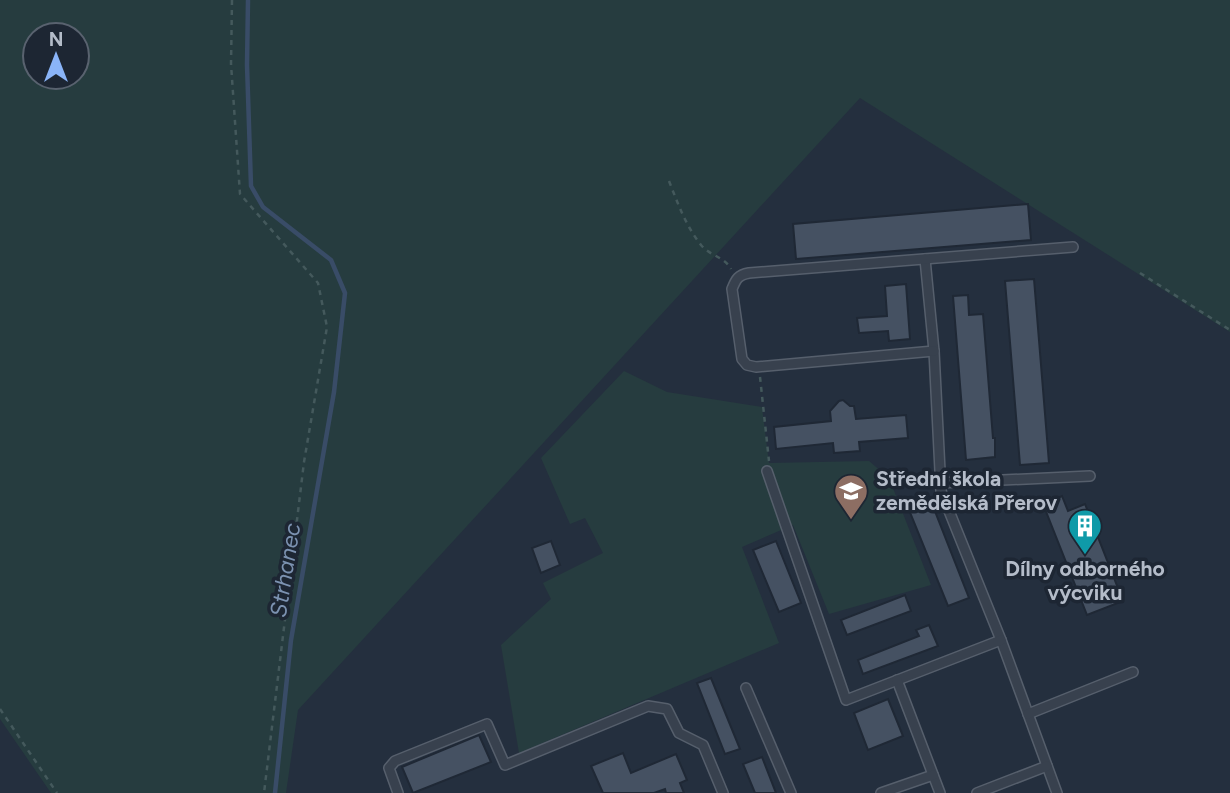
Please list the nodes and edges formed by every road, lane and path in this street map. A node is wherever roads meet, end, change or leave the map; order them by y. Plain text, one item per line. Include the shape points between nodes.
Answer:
1 (232, 0) edge
2 (669, 181) dead end
3 (1073, 247) dead end
4 (925, 259) junction
5 (1140, 273) dead end
6 (736, 278) junction
7 (1230, 330) edge
8 (934, 351) junction
9 (759, 367) junction
10 (767, 471) joint
11 (1090, 476) dead end
12 (940, 483) junction
13 (1001, 640) junction
14 (1133, 671) dead end
15 (897, 680) junction
16 (746, 688) dead end
17 (0, 709) edge
18 (1028, 714) junction
19 (1047, 766) junction
20 (933, 775) junction
21 (57, 793) edge
22 (264, 793) edge
23 (398, 793) edge
24 (723, 793) edge
25 (791, 793) edge
26 (881, 793) edge
27 (940, 793) edge
28 (977, 793) edge
29 (1057, 793) edge

1 - 22 path via 240,194 318,283 327,327 304,462
2 - 6 path via 683,217 703,248 728,262
3 - 4 lane
4 - 6 lane via 749,273
4 - 8 lane
5 - 7 path
6 - 9 lane via 732,289 742,359
8 - 9 lane
8 - 12 lane
9 - 10 path
10 - 15 lane via 846,700
11 - 12 lane
12 - 13 lane
13 - 15 lane
13 - 18 lane
14 - 18 lane
15 - 20 lane
16 - 25 lane
17 - 21 path
18 - 19 lane
19 - 28 lane
19 - 29 lane
20 - 26 lane
20 - 27 lane
23 - 24 lane via 389,768 395,761 487,724 505,765 648,706 667,709 679,733 703,745

